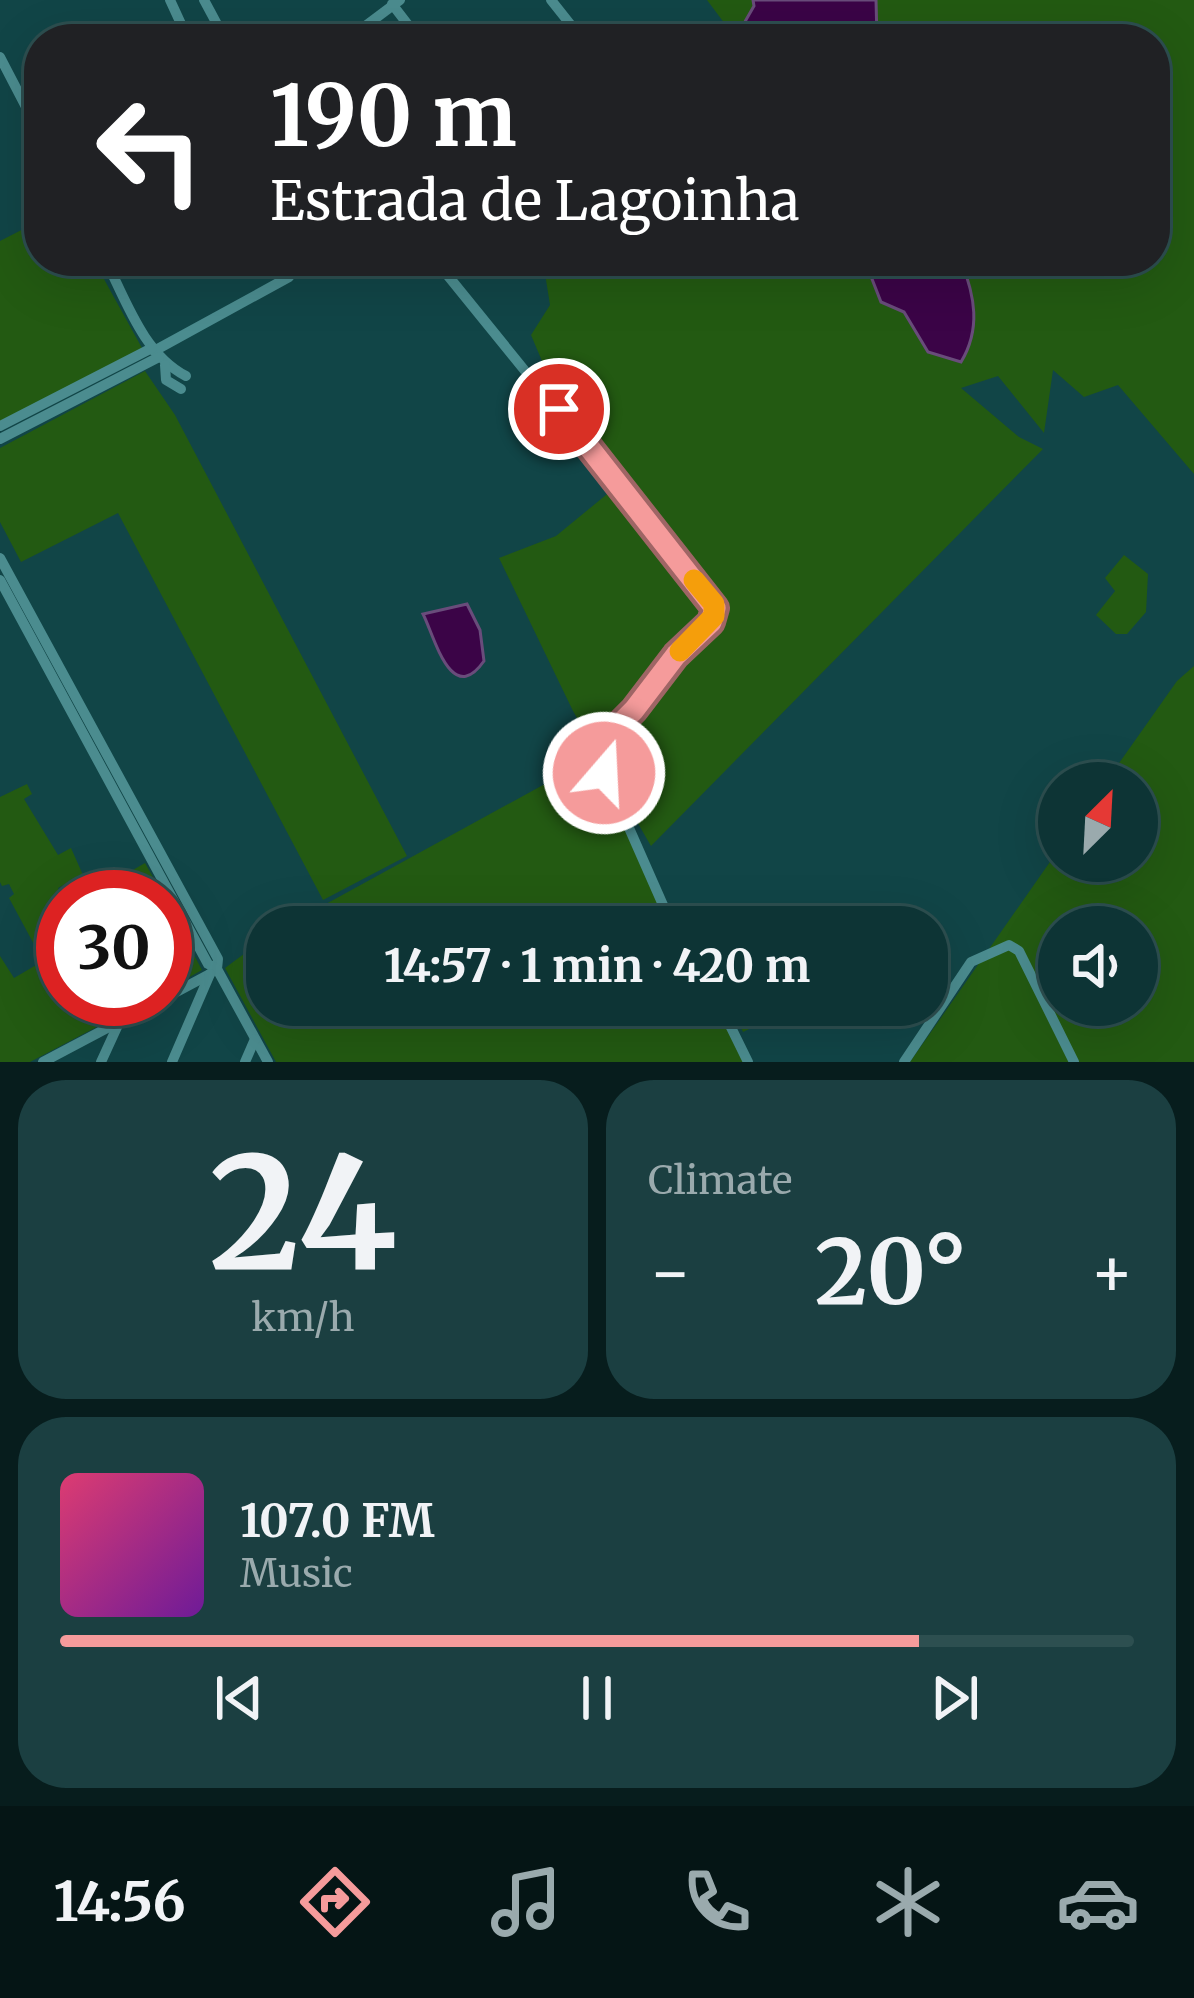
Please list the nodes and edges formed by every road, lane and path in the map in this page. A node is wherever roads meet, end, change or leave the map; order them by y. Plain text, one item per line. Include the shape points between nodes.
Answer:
1 (551, 0) edge
2 (394, 2) edge
3 (370, 22) joint
4 (367, 24) edge
5 (570, 24) edge
6 (0, 57) edge
7 (24, 103) edge
8 (114, 276) edge
9 (290, 276) edge
10 (448, 276) edge
11 (158, 355) junction
12 (184, 382) dead end
13 (0, 427) edge
14 (0, 439) edge
15 (0, 558) edge
16 (0, 580) edge
17 (664, 906) edge
18 (213, 971) junction
19 (192, 983) edge
20 (112, 1026) edge
21 (118, 1026) edge
22 (730, 1026) edge
23 (256, 1039) junction
24 (43, 1062) edge
25 (101, 1062) edge
26 (172, 1062) edge
27 (245, 1062) edge
28 (268, 1062) edge
29 (748, 1062) edge
30 (904, 1062) edge
31 (1074, 1062) edge

1 - 5 street
2 - 3 street
3 - 4 street
6 - 7 street
8 - 11 street
9 - 11 street
10 - 17 street via 712,601 714,616 599,745 596,758
11 - 12 street via 166,380
11 - 13 street
11 - 14 street
15 - 18 street via 218,959
16 - 18 street
18 - 19 street
18 - 23 street
18 - 26 street
20 - 24 street
21 - 25 street
22 - 29 street
23 - 27 street
23 - 28 street
30 - 31 street via 971,962 1012,945

